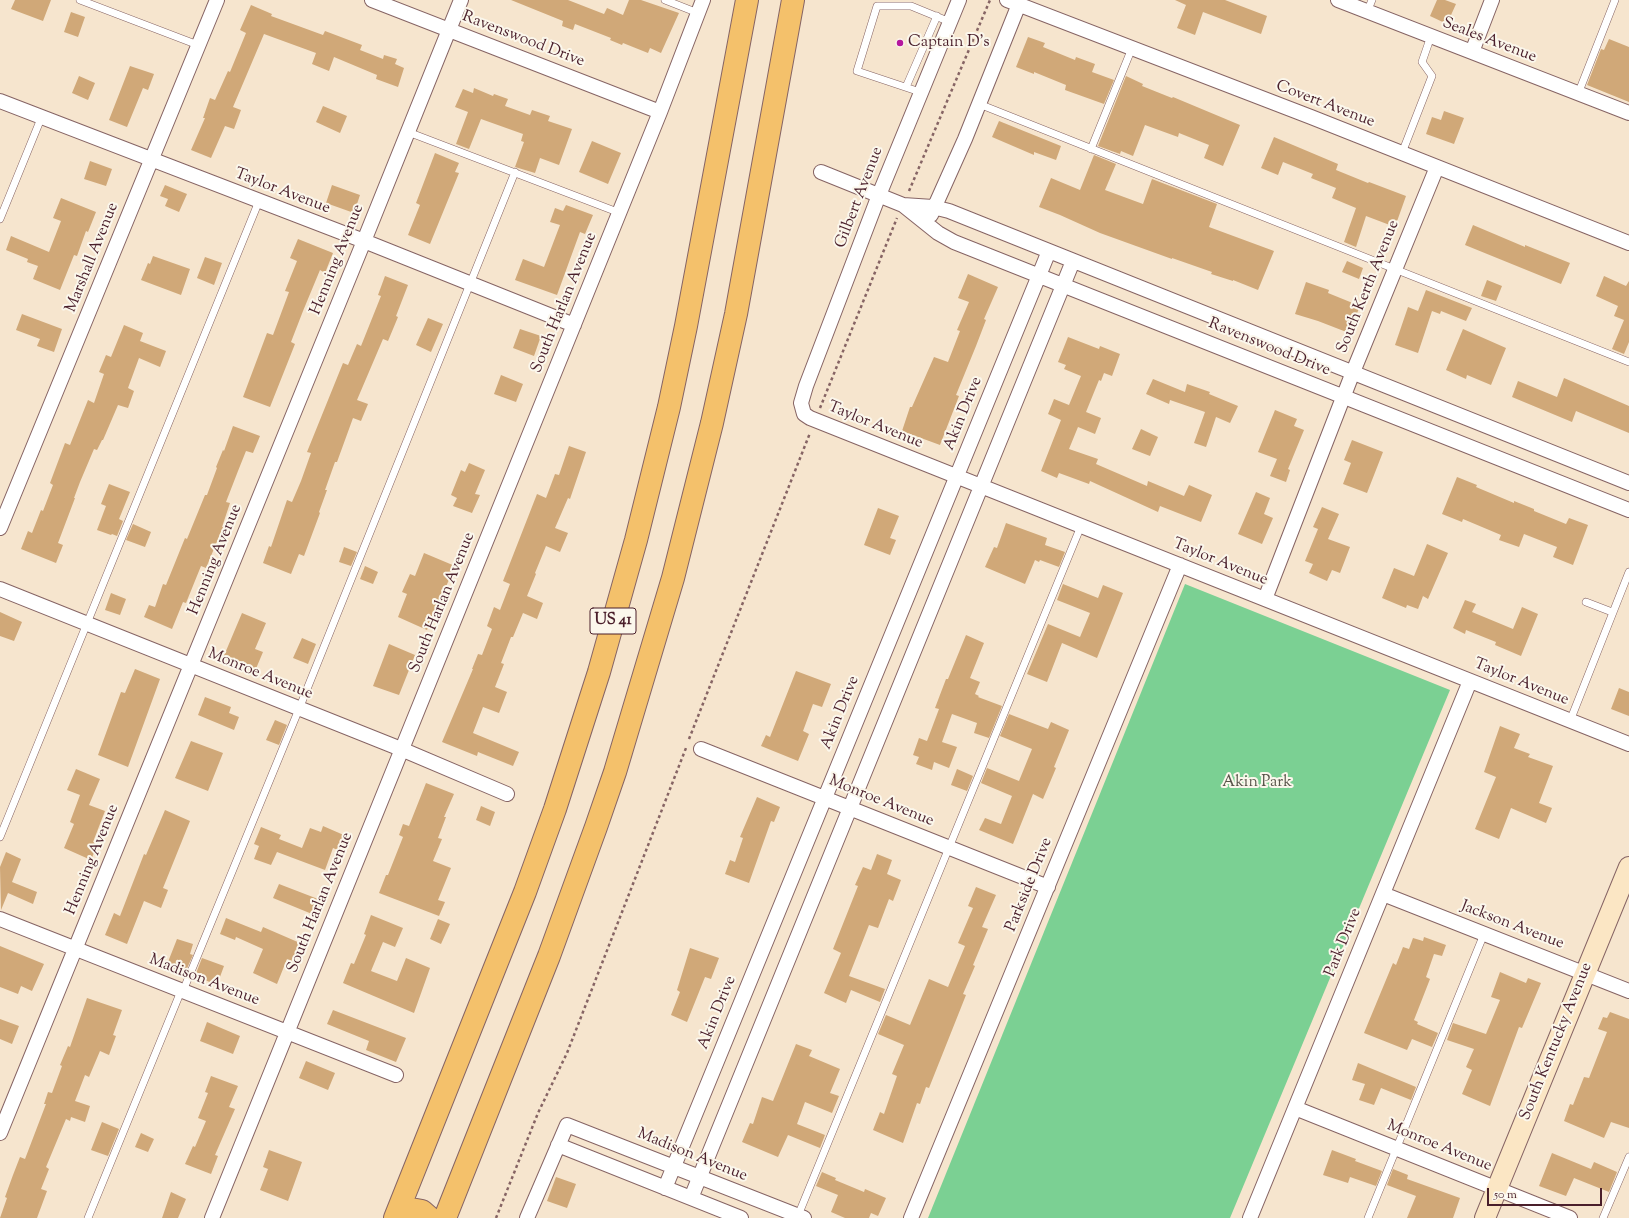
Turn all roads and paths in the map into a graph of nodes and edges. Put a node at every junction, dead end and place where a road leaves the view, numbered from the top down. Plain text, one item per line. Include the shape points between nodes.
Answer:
1 (80, 0) edge
2 (216, 0) edge
3 (372, 0) edge
4 (461, 0) edge
5 (665, 0) edge
6 (747, 0) edge
7 (793, 0) edge
8 (959, 0) edge
9 (990, 0) edge
10 (1338, 0) edge
11 (1492, 0) edge
12 (1615, 0) edge
13 (1019, 2) edge
14 (912, 3) edge
15 (701, 6) edge
16 (1369, 6) edge
17 (943, 19) junction
18 (449, 30) junction
19 (1431, 36) junction
20 (198, 45) junction
21 (1132, 48) junction
22 (1472, 52) junction
23 (906, 87) junction
24 (920, 92) junction
25 (1578, 94) junction
26 (0, 101) edge
27 (979, 104) junction
28 (660, 112) junction
29 (1629, 113) edge
30 (42, 116) junction
31 (408, 132) junction
32 (1091, 149) junction
33 (1402, 153) junction
34 (152, 159) junction
35 (1436, 167) junction
36 (514, 172) junction
37 (821, 172) dead end
38 (879, 195) junction
39 (259, 201) junction
40 (903, 205) junction
41 (934, 207) junction
42 (620, 213) junction
43 (0, 219) edge
44 (927, 224) junction
45 (364, 241) junction
46 (1629, 243) edge
47 (1049, 251) junction
48 (1073, 261) junction
49 (1396, 270) junction
50 (1040, 275) junction
51 (470, 284) junction
52 (1063, 285) junction
53 (574, 325) junction
54 (1629, 362) edge
55 (1353, 372) junction
56 (1344, 396) junction
57 (820, 407) dead end
58 (802, 410) joint
59 (809, 435) dead end
60 (957, 476) junction
61 (1629, 483) edge
62 (981, 486) junction
63 (1629, 510) edge
64 (1081, 526) junction
65 (0, 528) edge
66 (1180, 566) junction
67 (1629, 572) edge
68 (0, 590) edge
69 (1264, 599) junction
70 (1586, 602) dead end
71 (1612, 612) junction
72 (88, 625) junction
73 (191, 666) junction
74 (1470, 681) junction
75 (299, 709) junction
76 (1570, 720) junction
77 (1629, 744) edge
78 (401, 749) junction
79 (701, 749) dead end
80 (507, 794) dead end
81 (825, 798) junction
82 (850, 808) junction
83 (0, 837) edge
84 (949, 848) junction
85 (1629, 866) edge
86 (1048, 887) junction
87 (1383, 894) junction
88 (0, 919) edge
89 (1484, 934) junction
90 (76, 949) junction
91 (1585, 973) junction
92 (182, 991) junction
93 (1629, 991) edge
94 (288, 1032) junction
95 (396, 1075) dead end
96 (1295, 1108) junction
97 (0, 1133) edge
98 (558, 1145) junction
99 (1397, 1148) junction
100 (1629, 1156) edge
101 (673, 1166) junction
102 (699, 1177) junction
103 (664, 1188) junction
104 (1497, 1188) junction
105 (691, 1198) junction
106 (800, 1217) edge
107 (88, 1218) edge
108 (212, 1218) edge
109 (395, 1218) edge
110 (398, 1218) edge
111 (430, 1218) edge
112 (445, 1218) edge
113 (496, 1218) edge
114 (527, 1218) edge
115 (741, 1218) edge
116 (911, 1218) edge
117 (1250, 1218) edge
118 (1368, 1218) edge
119 (1485, 1218) edge
120 (1570, 1218) edge
121 (1603, 1218) edge

1 - 20 lane
2 - 20 street, Marshall Avenue
3 - 18 street, Ravenswood Drive
4 - 18 street, Henning Avenue
5 - 15 lane
6 - 109 highway, US 41 via 670,400 636,540 599,672 525,892
7 - 112 highway, US 41 via 736,314 673,578 596,827 549,956
8 - 17 street, Gilbert Avenue
9 - 40 path
10 - 16 street, Seales Avenue
11 - 22 street
12 - 25 lane
13 - 21 street, Covert Avenue
13 - 27 street
14 - 17 lane
14 - 23 lane via 877,6 857,71
15 - 28 street, South Harlan Avenue
16 - 19 street, Seales Avenue
17 - 23 lane
17 - 24 street, Gilbert Avenue
18 - 28 street, Ravenswood Drive
18 - 31 street, Henning Avenue
19 - 22 street, Seales Avenue
19 - 33 lane via 1422,62 1432,76
20 - 34 street, Marshall Avenue
21 - 32 lane
21 - 33 street, Covert Avenue
22 - 25 street, Seales Avenue
23 - 24 lane
24 - 38 street, Gilbert Avenue
25 - 29 street, Seales Avenue
26 - 30 street, Taylor Avenue
27 - 32 lane
27 - 41 street
28 - 42 street, South Harlan Avenue
30 - 34 street, Taylor Avenue
30 - 43 lane
31 - 36 lane
31 - 45 street, Henning Avenue
32 - 49 lane
33 - 35 street, Covert Avenue
34 - 39 street, Taylor Avenue
34 - 65 street, Marshall Avenue
35 - 46 street, Covert Avenue
35 - 49 street, South Kerth Avenue
36 - 42 lane
36 - 51 lane
37 - 38 street, Ravenswood Drive
38 - 40 street, Ravenswood Drive
38 - 58 street, Gilbert Avenue via 806,386
39 - 45 street, Taylor Avenue
39 - 72 lane
40 - 41 street, Ravenswood Drive
40 - 44 street, Ravenswood Drive
40 - 57 path
41 - 44 street
41 - 47 street, Ravenswood Drive
42 - 53 street, South Harlan Avenue
44 - 50 street, Ravenswood Drive via 948,239
45 - 51 street, Taylor Avenue
45 - 73 street, Henning Avenue
47 - 48 street, Ravenswood Drive
47 - 50 street, Akin Drive
48 - 52 street
48 - 55 street, Ravenswood Drive
49 - 54 lane
49 - 55 street, South Kerth Avenue
50 - 52 street, Ravenswood Drive
50 - 60 street, Akin Drive
51 - 53 street, Taylor Avenue
51 - 75 lane
52 - 56 street, Ravenswood Drive
52 - 62 street
53 - 78 street, South Harlan Avenue
55 - 56 street, South Kerth Avenue
55 - 61 street, Ravenswood Drive
56 - 63 street, Ravenswood Drive
56 - 69 street, South Kerth Avenue
58 - 60 street, Taylor Avenue via 810,418
59 - 113 path via 567,1053 538,1113
60 - 62 street, Taylor Avenue
60 - 81 street, Akin Drive
62 - 64 street, Taylor Avenue
62 - 82 street
64 - 66 street, Taylor Avenue
64 - 84 lane
66 - 69 street, Taylor Avenue
66 - 86 street, Parkside Drive
67 - 71 lane
68 - 72 street, Monroe Avenue
69 - 74 street, Taylor Avenue
70 - 71 lane
71 - 76 lane
72 - 73 street, Monroe Avenue
72 - 83 lane
73 - 75 street, Monroe Avenue
73 - 90 street, Henning Avenue
74 - 76 street, Taylor Avenue
74 - 87 street, Park Drive
75 - 78 street, Monroe Avenue
75 - 92 lane
76 - 77 street, Taylor Avenue
78 - 80 street, Monroe Avenue
78 - 94 street, South Harlan Avenue
79 - 81 street, Monroe Avenue
81 - 82 street, Monroe Avenue
81 - 101 street, Akin Drive
82 - 84 street, Monroe Avenue
82 - 102 street
84 - 86 street, Monroe Avenue
84 - 106 lane
85 - 91 street, South Kentucky Avenue
86 - 116 street, Parkside Drive
87 - 89 street, Jackson Avenue
87 - 96 street, Park Drive
88 - 90 street, Madison Avenue
89 - 91 street, Jackson Avenue
89 - 99 lane
90 - 92 street, Madison Avenue
90 - 97 street, Henning Avenue
91 - 93 street, Jackson Avenue
91 - 104 street, South Kentucky Avenue
92 - 94 street, Madison Avenue
92 - 107 lane
94 - 95 street, Madison Avenue
94 - 108 street, South Harlan Avenue
96 - 99 street, Monroe Avenue
96 - 117 street, Park Drive
98 - 101 street, Madison Avenue via 567,1125
98 - 103 street
98 - 114 street
99 - 104 street, Monroe Avenue
99 - 118 lane
100 - 121 lane
101 - 102 street, Madison Avenue
101 - 103 street, Akin Drive
102 - 105 street
102 - 106 street, Madison Avenue
103 - 105 street
104 - 119 street, South Kentucky Avenue
104 - 120 street, Monroe Avenue
105 - 115 street
110 - 111 highway via 411,1208 422,1211

